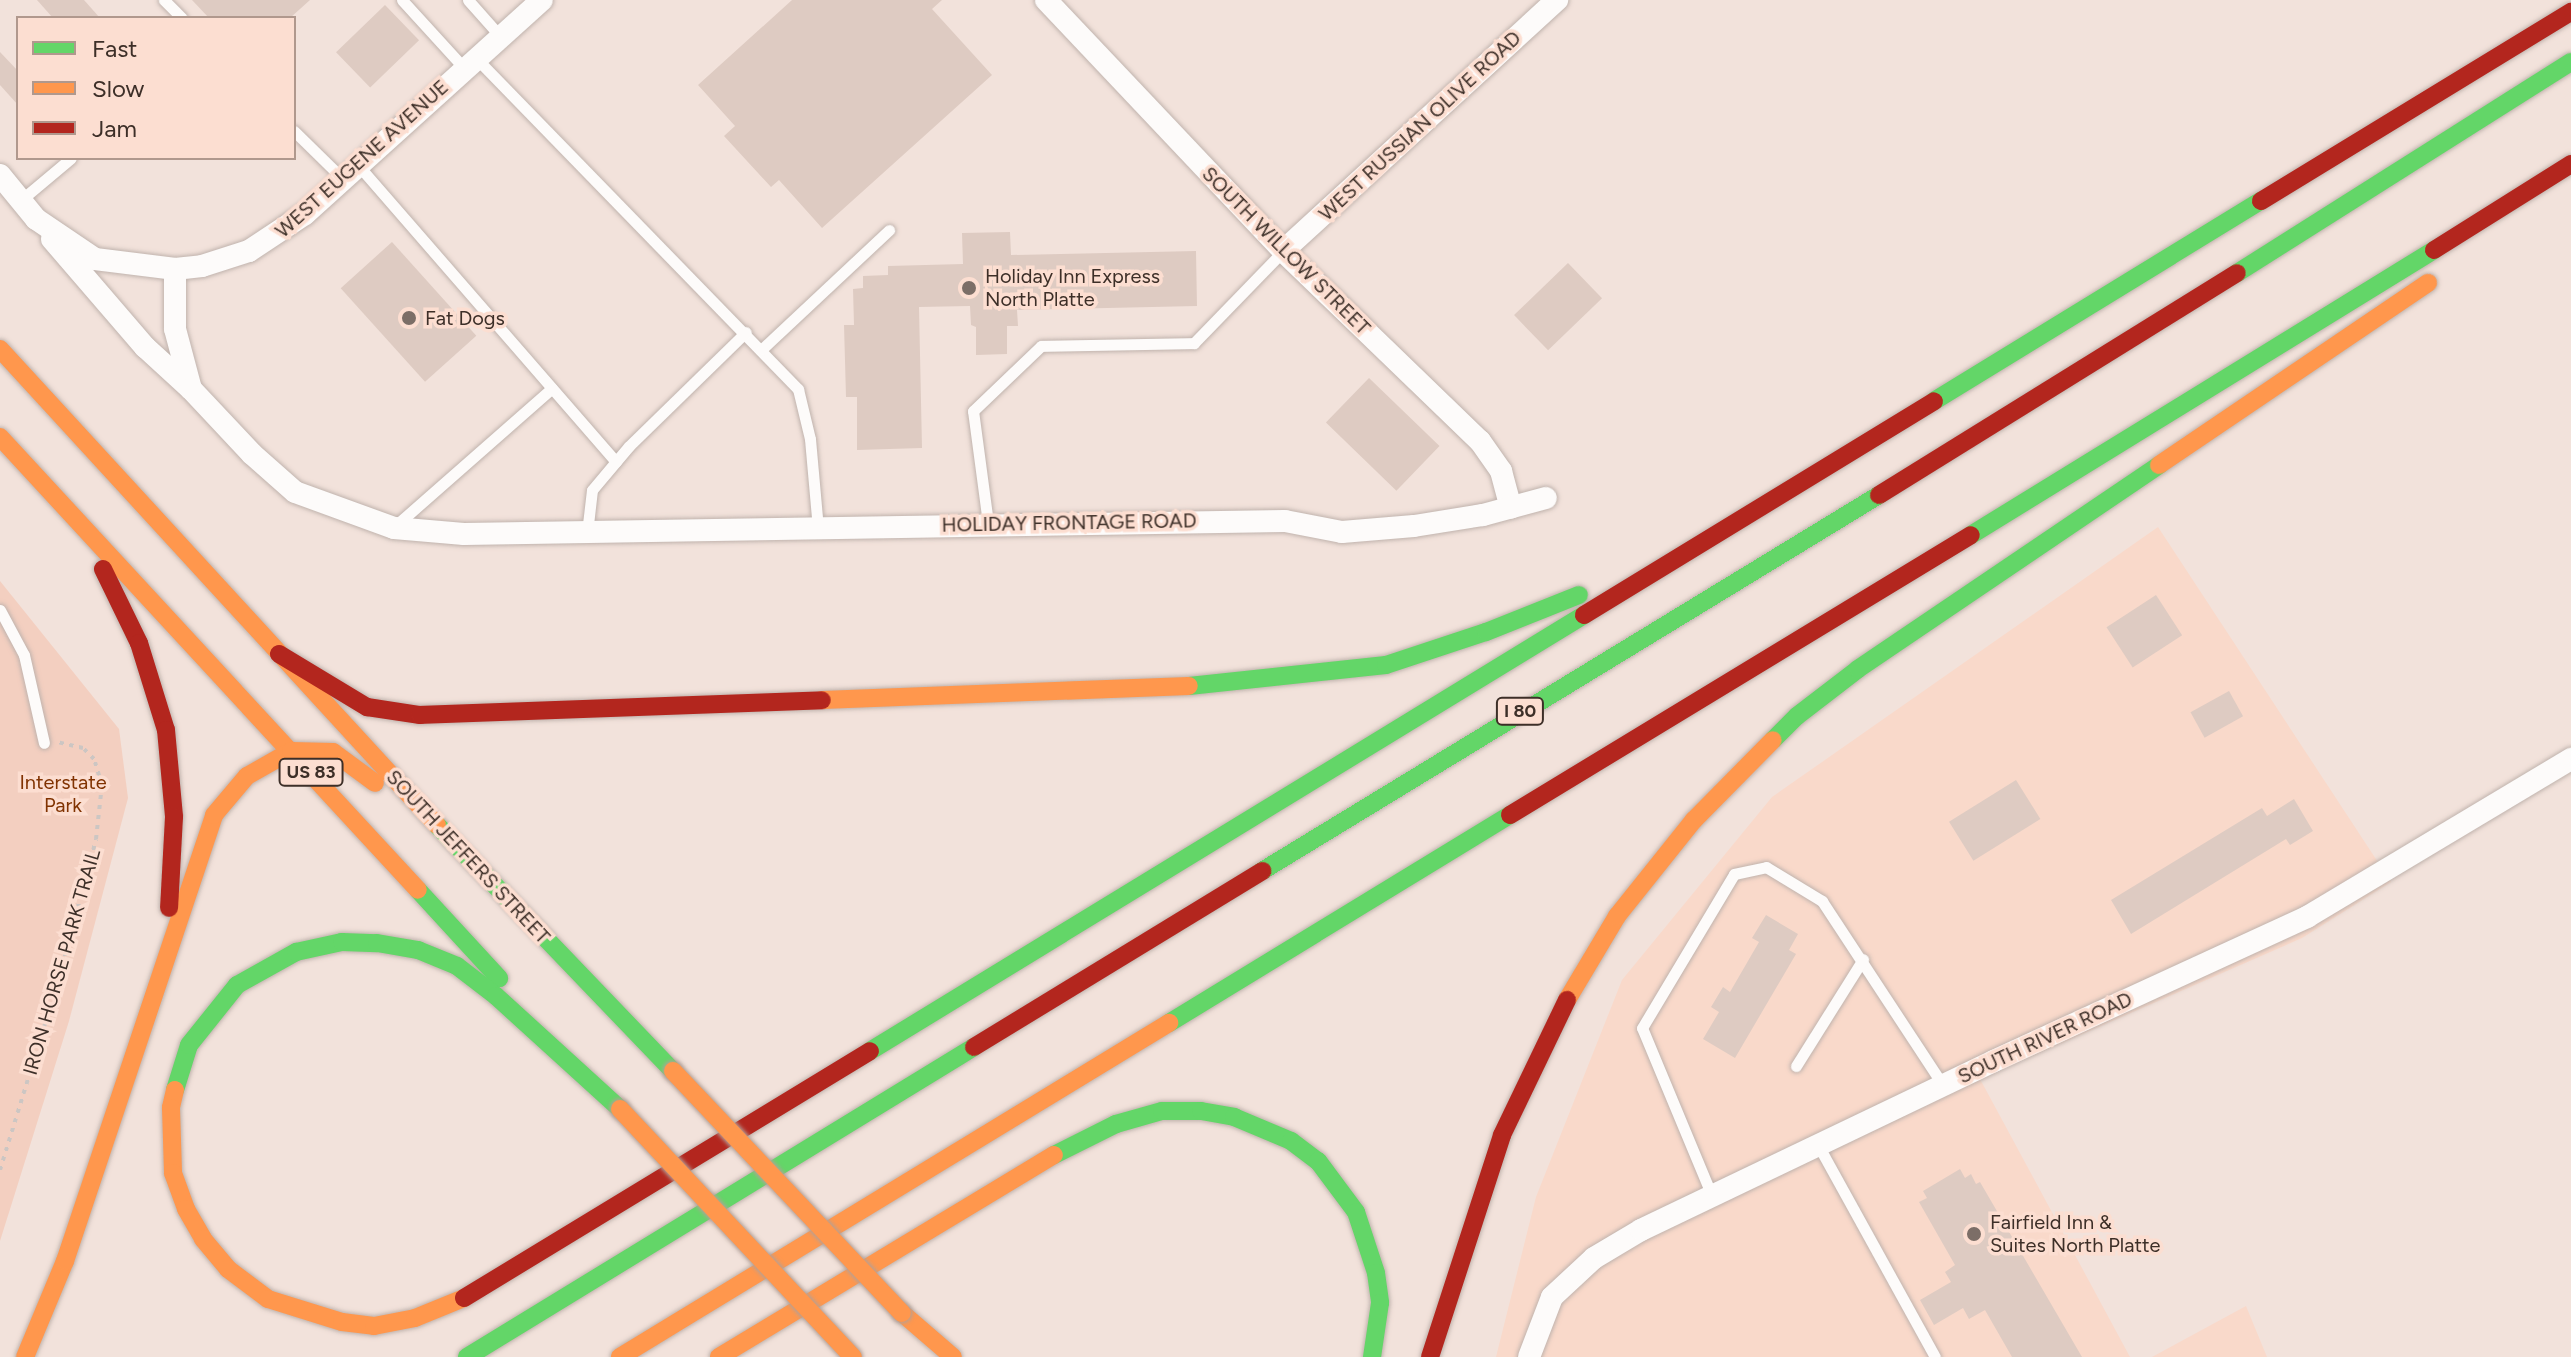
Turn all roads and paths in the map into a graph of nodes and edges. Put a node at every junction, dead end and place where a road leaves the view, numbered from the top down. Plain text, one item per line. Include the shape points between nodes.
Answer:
1 (164, 0) edge
2 (402, 0) edge
3 (468, 0) edge
4 (542, 0) edge
5 (1046, 0) edge
6 (1557, 0) edge
7 (2571, 12) edge
8 (180, 16) edge
9 (500, 36) junction
10 (2571, 62) edge
11 (470, 63) junction
12 (296, 132) edge
13 (69, 160) edge
14 (2571, 164) edge
15 (350, 172) junction
16 (0, 175) edge
17 (21, 200) junction
18 (36, 219) junction
19 (889, 230) dead end
20 (1283, 251) junction
21 (175, 269) junction
22 (2441, 273) dead end
23 (746, 332) junction
24 (0, 349) edge
25 (762, 349) junction
26 (552, 388) junction
27 (191, 389) junction
28 (0, 437) edge
29 (616, 462) junction
30 (1546, 498) dead end
31 (1769, 501) junction
32 (59, 502) junction
33 (1511, 508) junction
34 (988, 523) junction
35 (394, 528) junction
36 (818, 528) junction
37 (587, 533) junction
38 (0, 610) edge
39 (279, 654) junction
40 (44, 743) joint
41 (291, 751) junction
42 (2571, 759) edge
43 (517, 911) junction
44 (1863, 959) junction
45 (163, 964) junction
46 (1796, 1066) dead end
47 (1943, 1085) junction
48 (620, 1109) junction
49 (1818, 1145) junction
50 (0, 1170) edge
51 (1712, 1196) junction
52 (1459, 1260) junction
53 (902, 1313) junction
54 (25, 1357) edge
55 (467, 1357) edge
56 (620, 1357) edge
57 (719, 1357) edge
58 (853, 1357) edge
59 (943, 1357) edge
60 (953, 1357) edge
61 (1372, 1357) edge
62 (1420, 1357) edge
63 (1430, 1357) edge
64 (1529, 1357) edge
65 (1935, 1357) edge

1 - 8 lane
2 - 11 lane
3 - 9 lane
4 - 9 street, WEST EUGENE AVENUE
5 - 20 street, SOUTH WILLOW STREET
6 - 20 street, WEST RUSSIAN OLIVE ROAD
7 - 31 highway
9 - 11 street, WEST EUGENE AVENUE
10 - 55 highway, I 80 via 2119,348
11 - 15 street, WEST EUGENE AVENUE
11 - 23 lane
12 - 15 lane
13 - 17 lane
14 - 56 highway
15 - 21 street, WEST EUGENE AVENUE via 283,230 249,251
15 - 26 lane
16 - 17 street, WEST EUGENE AVENUE
17 - 18 street, WEST EUGENE AVENUE
18 - 21 street, WEST EUGENE AVENUE via 95,259
18 - 27 street, HOLIDAY FRONTAGE ROAD via 145,347
19 - 25 lane
20 - 33 street, SOUTH WILLOW STREET via 1480,441 1501,471
20 - 34 lane via 1194,343 1041,346 973,411
21 - 27 street, HOLIDAY FRONTAGE ROAD via 175,329
22 - 52 highway via 1858,669 1797,716 1746,765 1660,861 1583,970 1502,1135
23 - 25 lane
23 - 29 lane
24 - 39 highway, SOUTH JEFFERS STREET / US 83
25 - 36 lane via 798,389 810,439
26 - 29 lane
26 - 35 lane
27 - 35 street, HOLIDAY FRONTAGE ROAD via 295,492
28 - 32 highway, US 83
29 - 37 lane via 592,490
30 - 33 street, HOLIDAY FRONTAGE ROAD
31 - 39 highway via 1629,573 1486,632 1386,665 1231,684 420,715 367,707
31 - 48 highway via 471,1295 415,1318 374,1326 342,1322 268,1299 228,1269 203,1239 173,1173 171,1108 179,1072 189,1045 212,1012 237,985 264,968 296,952 342,942 418,950 457,966
32 - 41 highway, US 83
32 - 45 highway via 121,602 151,675 166,730 174,817
33 - 34 street, HOLIDAY FRONTAGE ROAD via 1414,526 1342,532 1285,521
34 - 36 street, HOLIDAY FRONTAGE ROAD
35 - 37 street, HOLIDAY FRONTAGE ROAD via 464,534
36 - 37 street, HOLIDAY FRONTAGE ROAD
38 - 40 lane via 24,655
39 - 43 highway, SOUTH JEFFERS STREET / US 83
40 - 50 path, IRON HORSE PARK TRAIL via 83,748 94,759 102,785 96,839
41 - 43 highway via 324,749 349,762
41 - 45 highway via 247,776 214,815 178,933
41 - 48 highway, US 83
42 - 47 street, SOUTH RIVER ROAD via 2307,917
43 - 53 highway, SOUTH JEFFERS STREET / US 83, bridge
44 - 46 lane
44 - 47 lane
44 - 51 lane via 1822,901 1766,867 1734,874 1642,1028
45 - 54 highway via 65,1261
47 - 49 street, SOUTH RIVER ROAD
48 - 58 highway, US 83, bridge
49 - 51 street, SOUTH RIVER ROAD
49 - 65 lane
51 - 64 street, SOUTH RIVER ROAD via 1594,1258 1552,1297
52 - 62 highway
52 - 63 highway
53 - 59 highway, SOUTH JEFFERS STREET / US 83
53 - 60 highway
57 - 61 highway via 1069,1146 1116,1124 1162,1111 1201,1111 1266,1129 1318,1161 1338,1184 1356,1212 1376,1273 1380,1303

